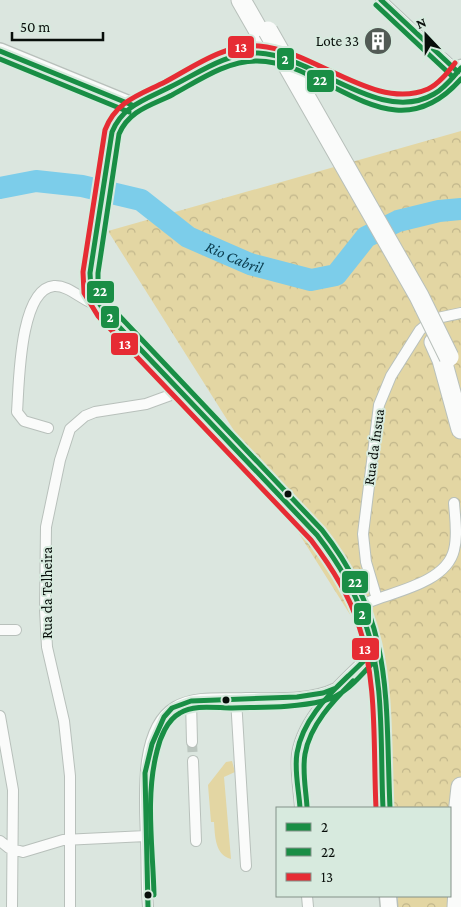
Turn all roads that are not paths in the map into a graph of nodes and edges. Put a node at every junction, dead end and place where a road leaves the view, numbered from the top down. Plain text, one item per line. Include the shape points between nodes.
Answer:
1 (241, 0) edge
2 (249, 0) edge
3 (381, 0) edge
4 (264, 33) junction
5 (0, 51) edge
6 (459, 70) edge
7 (132, 105) junction
8 (100, 306) junction
9 (461, 313) edge
10 (445, 358) junction
11 (179, 392) junction
12 (461, 396) edge
13 (48, 428) dead end
14 (461, 429) edge
15 (454, 503) dead end
16 (377, 599) junction
17 (358, 606) junction
18 (0, 630) edge
19 (16, 630) dead end
20 (373, 652) junction
21 (336, 688) junction
22 (236, 699) junction
23 (191, 700) junction
24 (0, 716) edge
25 (192, 742) tunnel mouth
26 (192, 761) tunnel mouth
27 (461, 787) edge
28 (300, 807) edge
29 (383, 807) edge
30 (461, 825) edge
31 (146, 836) junction
32 (71, 839) junction
33 (0, 841) edge
34 (196, 841) dead end
35 (14, 851) junction
36 (246, 866) dead end
37 (451, 877) edge
38 (12, 907) edge
39 (70, 907) edge
40 (148, 907) edge
41 (457, 907) edge

1 - 4 highway
2 - 4 highway
3 - 6 street
4 - 10 highway
4 - 10 highway, bridge via 419,296
5 - 7 main road
6 - 7 main road via 432,96 415,102 396,102 368,94 286,58 252,53 225,60
7 - 8 main road via 118,119 111,138 91,267 90,285
8 - 11 main road
8 - 13 street via 57,286 43,291 32,308 22,351 17,412 24,421
9 - 16 street, Rua da Ínsua via 433,319 420,330 391,376 379,405 363,534 366,562
10 - 12 highway
10 - 14 highway
11 - 17 main road via 316,535 337,564
11 - 32 street, Rua da Telheira via 146,404 85,416 70,429 63,449 46,527 45,610 47,647 64,721 70,776
15 - 16 street via 456,542 449,561 426,580
16 - 17 street
17 - 20 main road
18 - 19 street
20 - 21 street
20 - 29 main road
21 - 22 street via 308,696
21 - 28 street via 314,715 298,750
22 - 23 street
22 - 36 street
23 - 25 street
23 - 31 street via 177,706 160,722 152,744 145,773
24 - 35 street via 13,784
26 - 34 street
27 - 37 highway
30 - 41 highway
31 - 32 street
31 - 40 street
32 - 35 street via 29,851
32 - 39 street, Rua da Telheira
33 - 35 street
35 - 38 street

